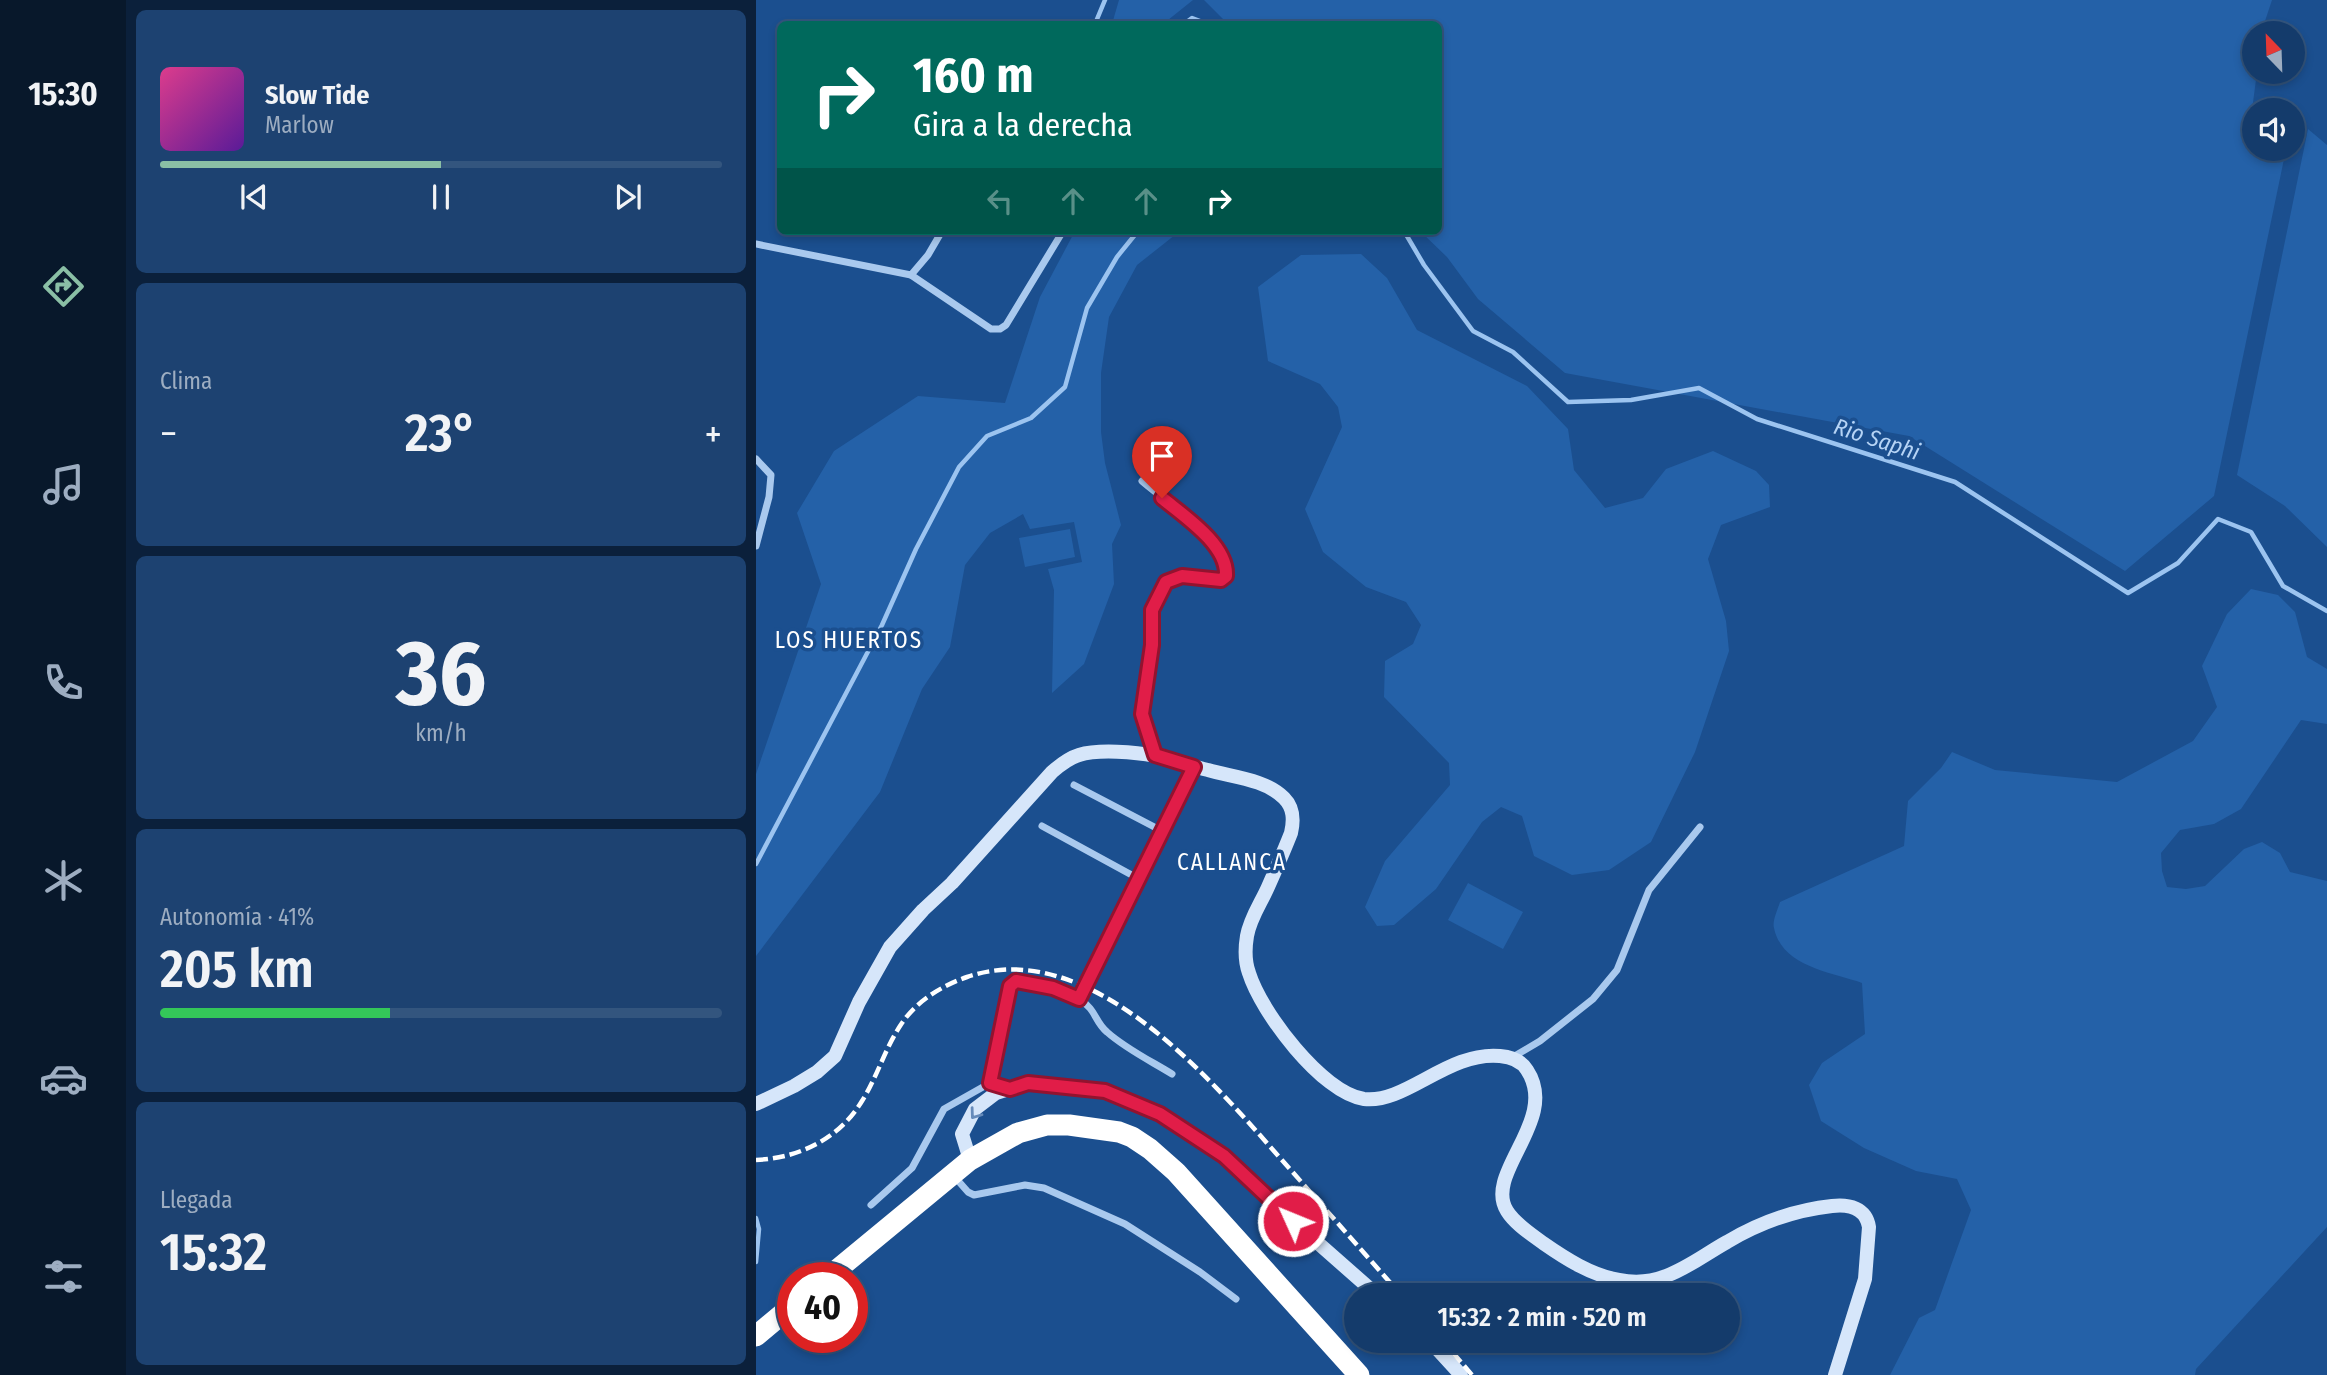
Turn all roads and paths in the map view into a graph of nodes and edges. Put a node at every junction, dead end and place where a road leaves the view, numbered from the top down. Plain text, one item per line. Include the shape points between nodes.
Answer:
1 (940, 235) edge
2 (1061, 235) edge
3 (756, 244) edge
4 (911, 275) junction
5 (756, 459) edge
6 (1142, 481) dead end
7 (756, 546) edge
8 (1155, 755) junction
9 (1194, 767) junction
10 (1073, 785) dead end
11 (1042, 826) dead end
12 (1700, 827) dead end
13 (1162, 831) junction
14 (1139, 879) junction
15 (1079, 999) junction
16 (1512, 1057) junction
17 (1172, 1074) dead end
18 (990, 1083) junction
19 (1010, 1089) junction
20 (756, 1104) edge
21 (970, 1160) junction
22 (953, 1175) junction
23 (871, 1205) dead end
24 (847, 1262) edge
25 (1363, 1283) edge
26 (1236, 1299) dead end
27 (777, 1319) edge
28 (756, 1336) edge
29 (1442, 1353) edge
30 (1359, 1375) edge
31 (1461, 1375) edge
32 (1835, 1375) edge

1 - 4 street
2 - 4 street via 1000,329 991,330
3 - 4 street
5 - 7 street via 771,475
6 - 8 street via 1204,533 1226,568 1221,580 1182,576 1166,582 1152,610 1142,714
8 - 9 main road
8 - 20 main road via 1081,754 1052,772 890,947 863,992 835,1056 794,1086
9 - 13 street
9 - 16 main road via 1276,791 1290,807 1294,818 1291,833 1254,913 1245,958 1274,1022 1333,1086 1349,1095 1382,1098 1453,1064 1491,1055
10 - 13 street
11 - 14 street
12 - 16 street via 1649,890 1617,970 1593,999
13 - 14 street
14 - 15 street
15 - 17 street via 1094,1011 1110,1035
15 - 18 street via 1045,986 1012,983
16 - 32 main road via 1529,1073 1535,1098 1526,1137 1503,1181 1504,1204 1526,1231 1592,1272 1647,1282 1668,1276 1728,1241 1786,1215 1812,1208 1857,1208 1869,1227 1865,1279
18 - 19 street
18 - 23 street via 944,1109 912,1168
19 -> 21 main road via 975,1109 962,1134
19 - 25 main road via 1028,1083 1105,1091 1160,1114 1224,1156
21 - 22 highway
21 - 30 highway via 1018,1133 1047,1125 1101,1128 1132,1137 1176,1172
22 - 24 highway
22 - 26 street via 974,1195 1025,1185 1044,1188 1125,1224
27 - 28 highway
29 - 31 main road

